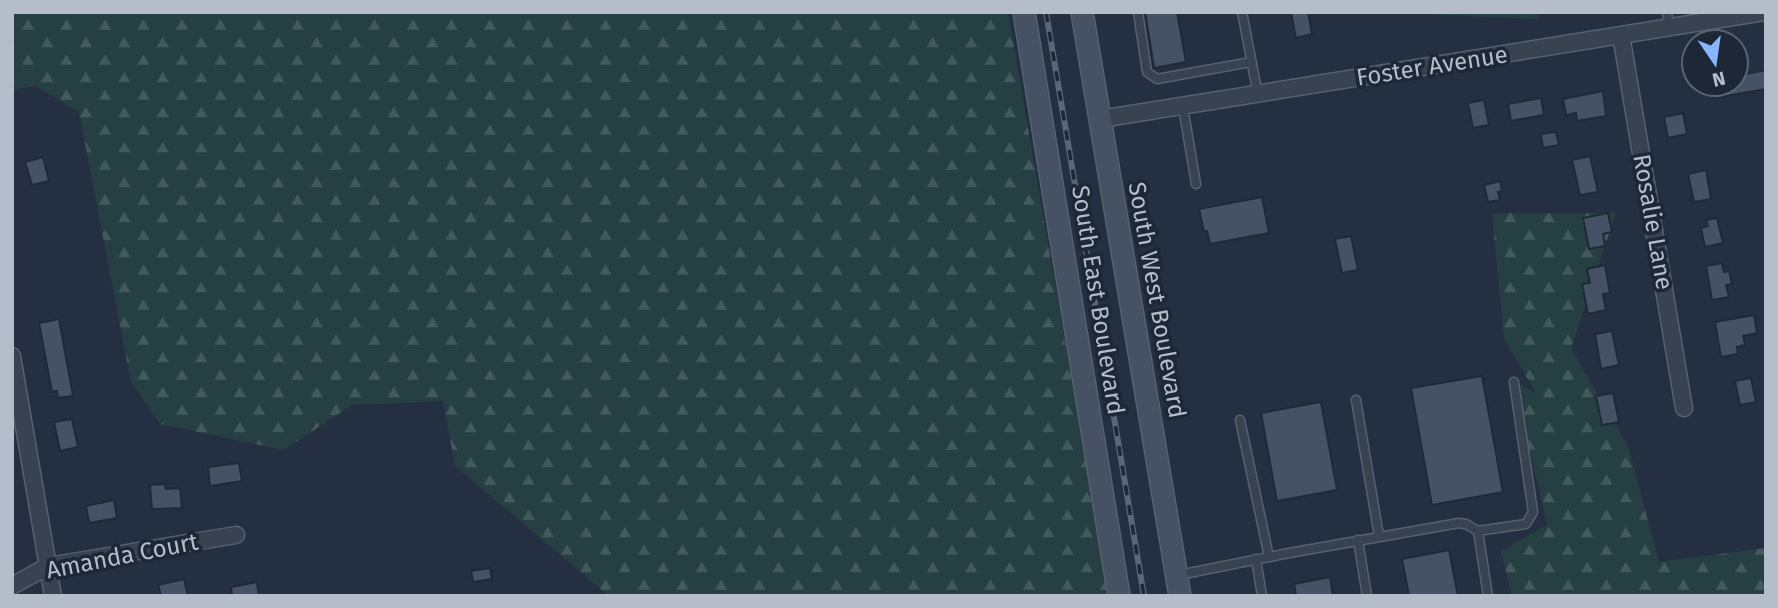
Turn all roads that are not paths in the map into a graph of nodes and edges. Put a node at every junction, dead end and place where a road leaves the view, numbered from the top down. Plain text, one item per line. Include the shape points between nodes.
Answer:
1 (1024, 12) edge
2 (1082, 12) edge
3 (1138, 12) edge
4 (1242, 12) edge
5 (1764, 12) edge
6 (1716, 16) edge
7 (1668, 20) edge
8 (1621, 35) junction
9 (1251, 62) junction
10 (1258, 95) junction
11 (1183, 107) junction
12 (1100, 119) junction
13 (1196, 184) dead end
14 (12, 356) edge
15 (1514, 382) dead end
16 (1356, 400) dead end
17 (1684, 408) dead end
18 (1240, 420) dead end
19 (1478, 531) junction
20 (236, 535) dead end
21 (1379, 536) junction
22 (1358, 540) junction
23 (1269, 556) junction
24 (1256, 559) junction
25 (48, 566) junction
26 (12, 586) edge
27 (1178, 586) edge
28 (53, 596) edge
29 (1119, 596) edge
30 (1262, 596) edge
31 (1367, 596) edge
32 (1488, 596) edge

1 - 29 main road, South East Boulevard
2 - 12 main road, South West Boulevard
3 - 9 lane via 1147,72 1157,79
4 - 9 lane
5 - 6 street, Foster Avenue
6 - 7 street, Foster Avenue
7 - 8 street, Foster Avenue
8 - 10 street, Foster Avenue
8 - 17 street, Rosalie Lane
9 - 10 lane
10 - 11 street, Foster Avenue
11 - 12 street, Foster Avenue
11 - 13 lane
12 - 27 main road, South West Boulevard
14 - 25 street
15 - 19 lane via 1533,512 1526,524
16 - 21 lane
18 - 23 lane
19 - 21 lane via 1459,523
19 - 32 lane
20 - 25 street, Amanda Court
21 - 22 lane
22 - 23 lane
22 - 31 lane
23 - 24 lane
24 - 27 lane
24 - 30 lane
25 - 26 street, Amanda Court
25 - 28 street

